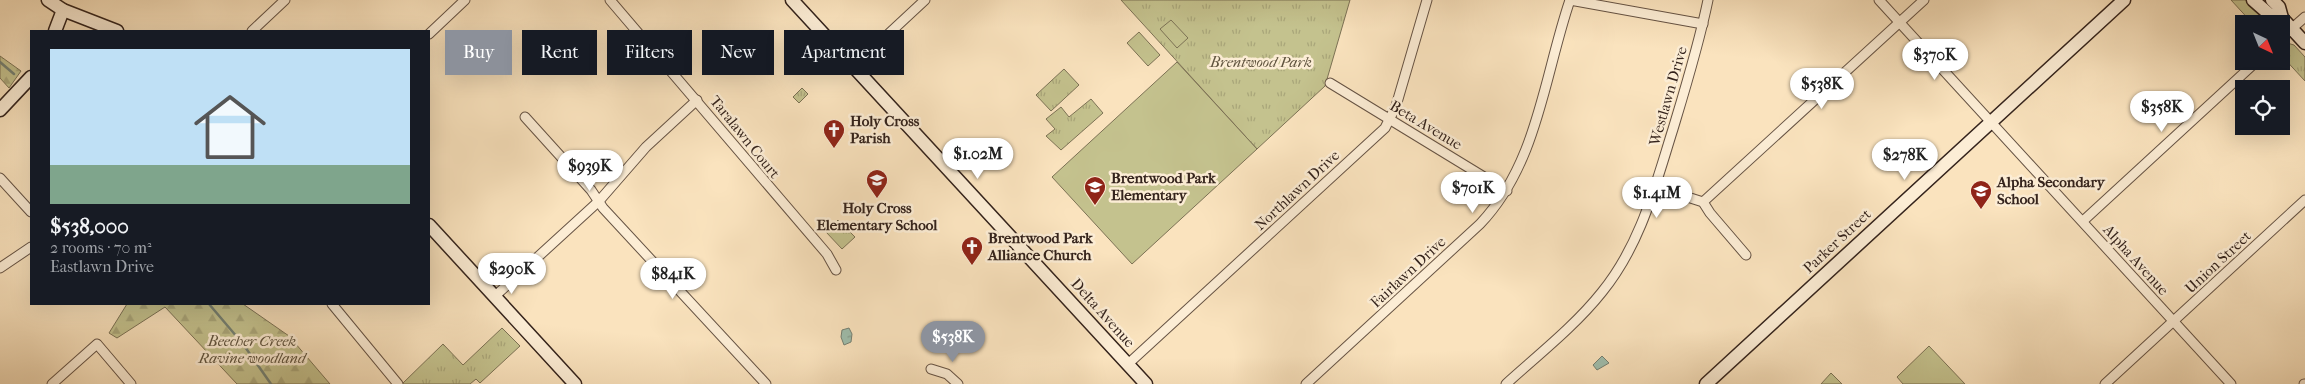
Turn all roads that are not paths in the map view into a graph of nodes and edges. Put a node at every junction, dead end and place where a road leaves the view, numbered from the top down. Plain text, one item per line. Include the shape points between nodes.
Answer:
1 (48, 0) edge
2 (285, 0) edge
3 (465, 0) edge
4 (610, 0) edge
5 (792, 0) edge
6 (925, 0) edge
7 (1427, 0) edge
8 (1570, 0) edge
9 (1708, 0) edge
10 (1879, 0) edge
11 (1924, 0) edge
12 (2124, 0) edge
13 (2253, 0) edge
14 (2272, 0) edge
15 (63, 10) junction
16 (2272, 15) edge
17 (2281, 15) edge
18 (2305, 17) edge
19 (1899, 23) junction
20 (1703, 24) junction
21 (2292, 29) joint
22 (55, 30) edge
23 (115, 30) edge
24 (253, 30) edge
25 (820, 30) edge
26 (893, 30) edge
27 (430, 33) edge
28 (2305, 43) edge
29 (2247, 70) edge
30 (862, 75) edge
31 (30, 78) edge
32 (1330, 83) dead end
33 (697, 100) junction
34 (0, 110) edge
35 (526, 117) dead end
36 (1390, 120) junction
37 (1991, 121) junction
38 (0, 178) edge
39 (1656, 187) junction
40 (1507, 191) junction
41 (2305, 200) edge
42 (599, 201) junction
43 (1704, 202) junction
44 (30, 211) edge
45 (2082, 221) junction
46 (430, 226) edge
47 (30, 248) edge
48 (1746, 254) dead end
49 (0, 268) edge
50 (836, 270) dead end
51 (494, 296) junction
52 (333, 305) edge
53 (2173, 322) junction
54 (1128, 364) junction
55 (931, 368) dead end
56 (52, 384) edge
57 (131, 384) edge
58 (398, 384) edge
59 (575, 384) edge
60 (766, 384) edge
61 (958, 384) edge
62 (1146, 384) edge
63 (1306, 384) edge
64 (1506, 384) edge
65 (1706, 384) edge
66 (2105, 384) edge
67 (2230, 384) edge

1 - 15 street
2 - 24 street
3 - 27 street
4 - 33 street, Taralawn Court
5 - 25 street, Delta Avenue
6 - 26 street
7 - 36 street, Northlawn Drive
8 - 20 street
8 - 40 street, Fairlawn Drive via 1526,152
9 - 20 street, Westlawn Drive
10 - 19 street, Alpha Avenue
11 - 19 street
12 - 37 street, Parker Street
13 - 16 street
14 - 17 street
15 - 22 street
15 - 23 street
18 - 21 street
19 - 37 street, Alpha Avenue
19 - 43 street
20 - 39 street, Westlawn Drive
21 - 28 street
29 - 45 street
30 - 54 street, Delta Avenue
31 - 34 street
32 - 36 street, Beta Avenue
33 - 42 street via 646,147
33 - 50 street, Taralawn Court
35 - 42 street
36 - 40 street, Beta Avenue
36 - 54 street, Northlawn Drive
37 - 45 street, Alpha Avenue
37 - 65 street, Parker Street
38 - 44 street
39 - 43 street
39 - 64 street, Westlawn Drive via 1636,238 1602,292
40 - 63 street, Fairlawn Drive via 1480,224
41 - 53 street, Union Street
42 - 51 street
42 - 60 street
43 - 48 street
45 - 53 street, Alpha Avenue
46 - 51 street
47 - 49 street
51 - 59 street
52 - 58 street
53 - 66 street, Union Street
53 - 67 street, Alpha Avenue
54 - 62 street, Delta Avenue
55 - 61 street via 947,374
56 - 57 street via 97,344

